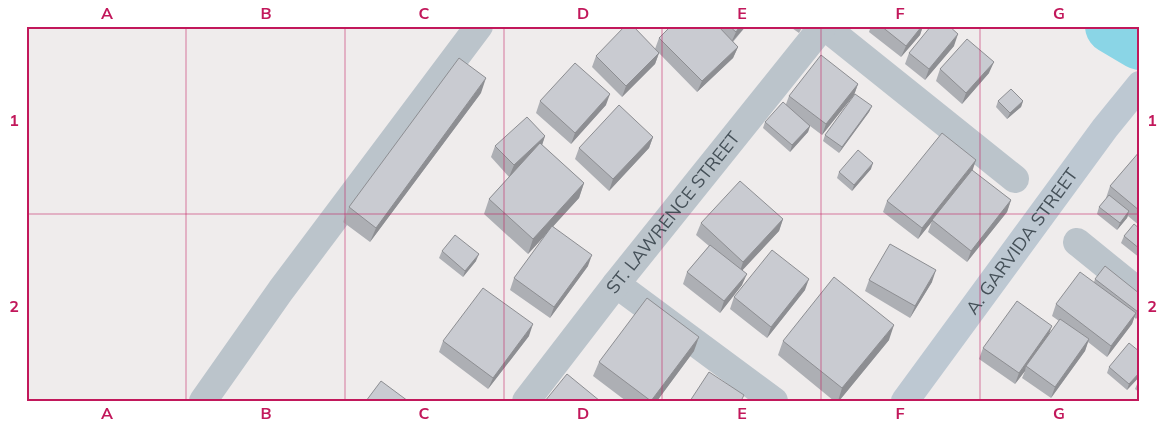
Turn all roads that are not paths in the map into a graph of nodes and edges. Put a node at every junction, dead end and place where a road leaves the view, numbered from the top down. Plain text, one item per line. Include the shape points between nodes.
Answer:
1 (479, 26) edge
2 (824, 26) edge
3 (1140, 85) edge
4 (1014, 179) dead end
5 (1078, 242) dead end
6 (616, 284) junction
7 (1140, 293) edge
8 (203, 401) edge
9 (526, 401) edge
10 (774, 401) edge
11 (905, 401) edge

1 - 8 street via 281,290
2 - 4 street
2 - 6 street, ST. LAWRENCE STREET
3 - 11 main road, A. GARVIDA STREET via 1104,128
5 - 7 street
6 - 9 street, ST. LAWRENCE STREET
6 - 10 street

